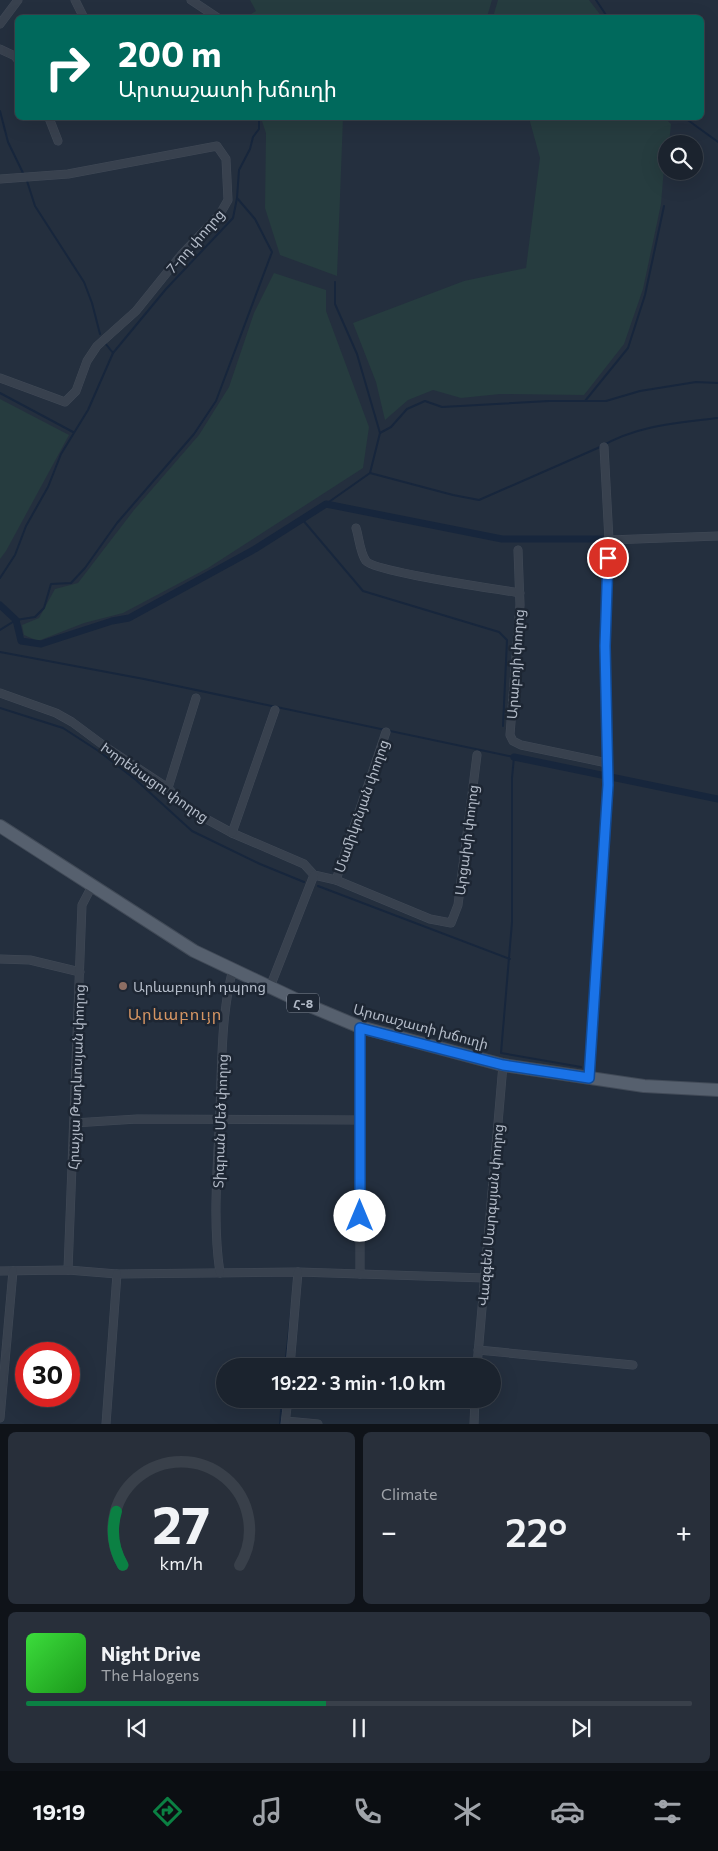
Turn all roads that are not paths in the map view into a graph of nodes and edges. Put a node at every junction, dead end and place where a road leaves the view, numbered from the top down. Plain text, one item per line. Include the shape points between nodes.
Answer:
1 (18, 0) edge
2 (76, 0) edge
3 (191, 0) edge
4 (83, 15) edge
5 (214, 15) edge
6 (0, 24) edge
7 (0, 49) edge
8 (15, 56) edge
9 (50, 120) edge
10 (58, 141) dead end
11 (0, 179) edge
12 (0, 378) edge
13 (604, 447) dead end
14 (356, 528) dead end
15 (718, 536) edge
16 (609, 540) junction
17 (518, 550) dead end
18 (520, 592) junction
19 (0, 692) edge
20 (196, 698) dead end
21 (275, 710) dead end
22 (386, 732) dead end
23 (477, 755) dead end
24 (607, 767) junction
25 (168, 788) junction
26 (0, 826) edge
27 (232, 833) junction
28 (314, 875) junction
29 (336, 880) junction
30 (92, 886) junction
31 (451, 924) joint
32 (0, 959) edge
33 (233, 969) junction
34 (80, 972) junction
35 (270, 987) junction
36 (360, 1028) junction
37 (503, 1065) junction
38 (589, 1078) junction
39 (718, 1090) edge
40 (220, 1120) junction
41 (360, 1120) junction
42 (74, 1123) junction
43 (68, 1270) junction
44 (0, 1271) edge
45 (13, 1271) junction
46 (298, 1272) junction
47 (220, 1273) junction
48 (117, 1274) junction
49 (360, 1274) junction
50 (485, 1278) junction
51 (478, 1350) junction
52 (291, 1358) edge
53 (478, 1358) edge
54 (633, 1365) dead end
55 (287, 1408) edge
56 (475, 1408) edge
57 (0, 1418) edge
58 (286, 1422) edge
59 (106, 1424) edge
60 (318, 1424) edge
61 (474, 1424) edge

1 - 6 street
2 - 4 street
3 - 5 street
7 - 8 street
9 - 10 street
11 - 12 street, 7-րդ փողոց via 68,174 217,146 226,159 228,200 220,214 182,254 136,312 97,346 76,391 65,402
13 - 16 street
14 - 18 street via 366,560 371,564
15 - 16 street
16 - 24 street via 605,646
17 - 18 street, Արաբոյի փողոց
18 - 24 street, Արաբոյի փողոց via 510,735 521,745
19 - 25 street, Խորենացու փողոց via 72,722
20 - 25 street
21 - 27 street
22 - 29 street, Մամիկոնյան փողոց
23 - 31 street, Արցախի փողոց via 458,905
24 - 38 street
25 - 27 street, Խորենացու փողոց via 183,805
26 - 30 main road, Արտաշատի խճուղի / Հ-8
27 - 28 street, Խորենացու փողոց via 304,864
28 - 29 street, Խորենացու փողոց
28 - 35 street
29 - 31 street, Խորենացու փողոց via 404,910
30 - 33 main road, Արտաշատի խճուղի / Հ-8 via 180,943
30 - 34 street, Հրաչյա Թադևոսյան փողոց via 82,905
32 - 34 street via 30,960
33 - 35 main road, Արտաշատի խճուղի / Հ-8
33 - 40 street, Տիգրան Մեծ փողոց via 227,992
34 - 42 street, Հրաչյա Թադևոսյան փողոց
35 - 36 main road, Արտաշատի խճուղի / Հ-8
36 - 37 main road, Արտաշատի խճուղի / Հ-8
36 - 41 street
37 - 38 main road, Արտաշատի խճուղի / Հ-8
37 - 50 street, Վազգեն Սարգսյան փողոց
38 - 39 main road, Արտաշատի խճուղի / Հ-8 via 644,1086
40 - 41 street
40 - 42 street via 137,1119
40 - 47 street, Տիգրան Մեծ փողոց via 215,1244
41 - 49 street
42 - 43 street, Հրաչյա Թադևոսյան փողոց
43 - 45 street
43 - 48 street
44 - 45 street
45 - 57 street
46 - 47 street
46 - 49 street
46 - 52 street
47 - 48 street
48 - 59 street
49 - 50 street
50 - 51 street, Վազգեն Սարգսյան փողոց
51 - 53 street, Վազգեն Սարգսյան փողոց
51 - 54 street
55 - 58 street
56 - 61 street
58 - 60 street

